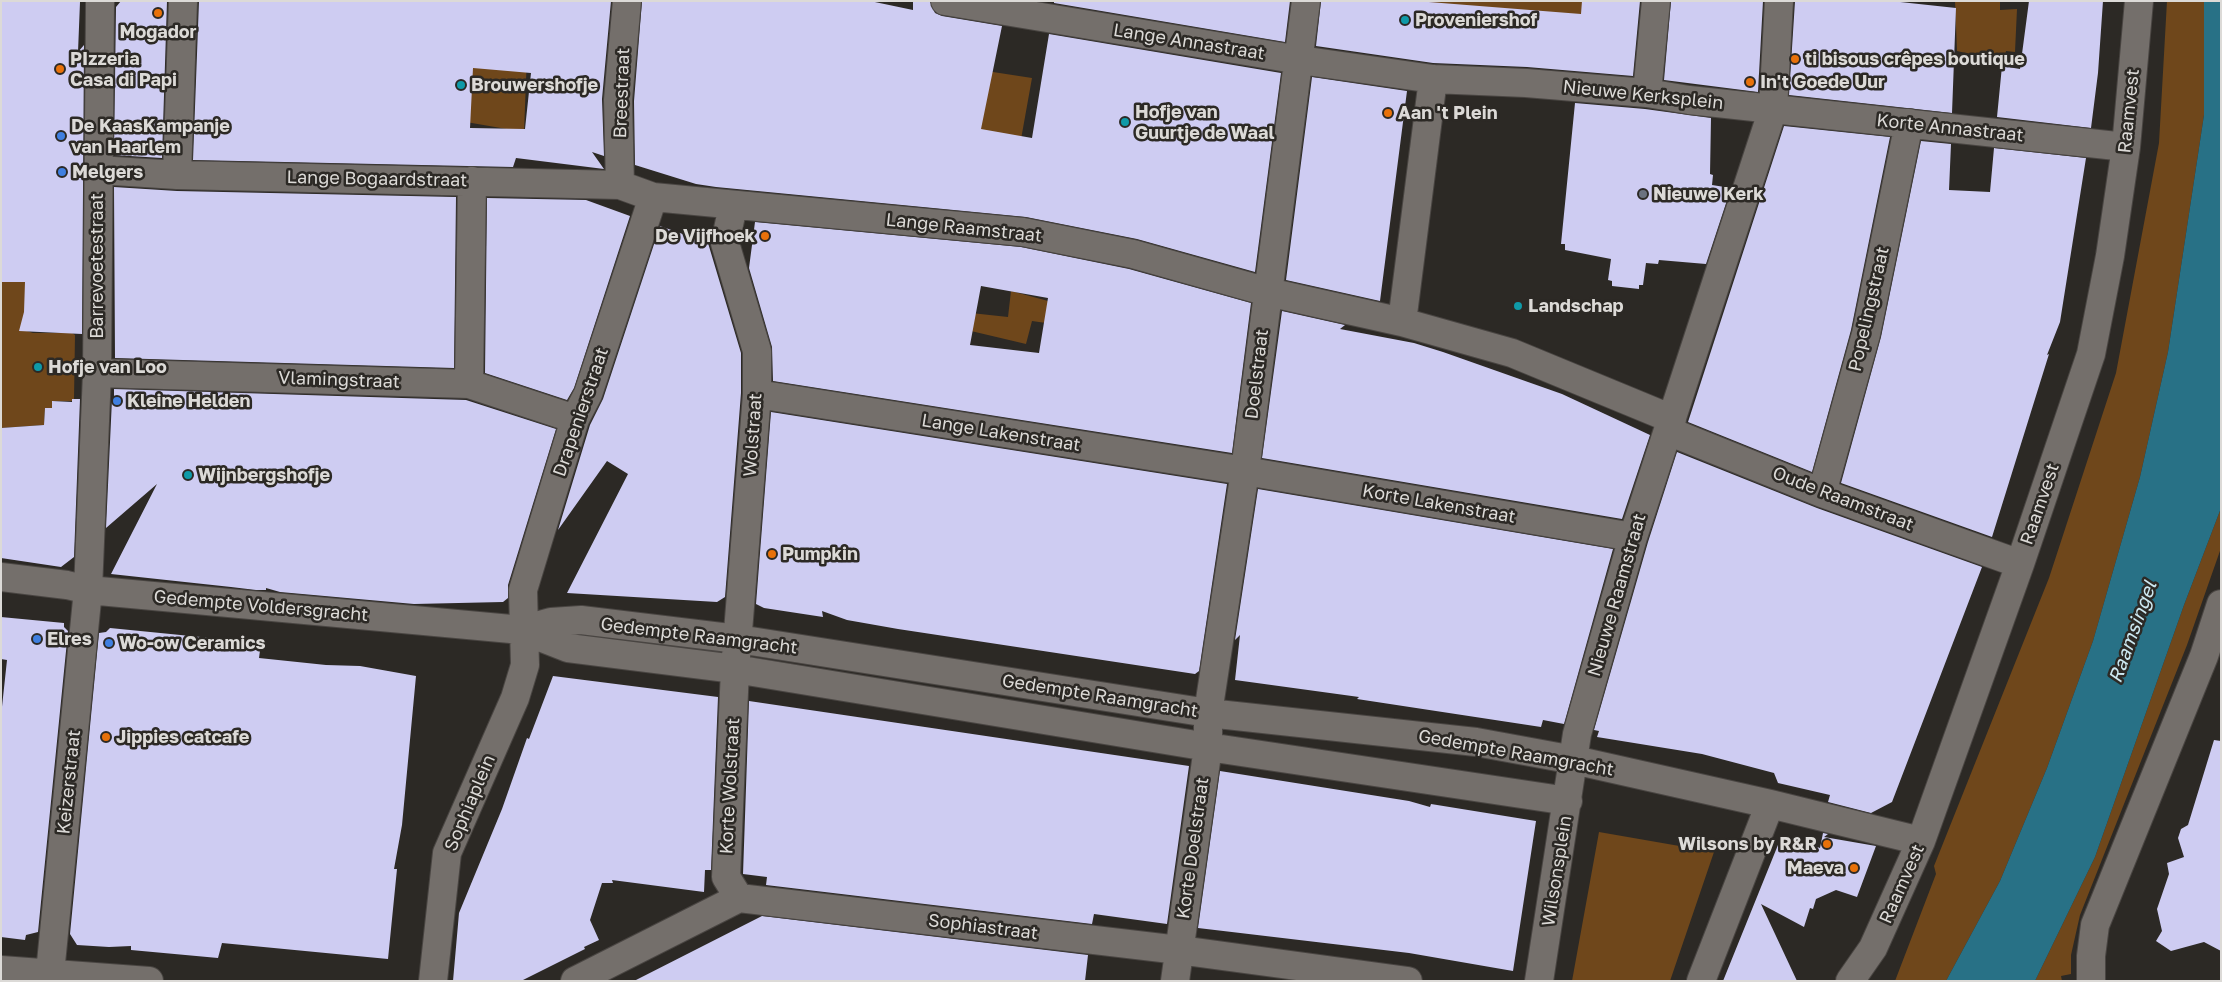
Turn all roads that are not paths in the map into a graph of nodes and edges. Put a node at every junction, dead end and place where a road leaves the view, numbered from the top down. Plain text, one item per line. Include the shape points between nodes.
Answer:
1 (100, 1) edge
2 (183, 1) edge
3 (627, 1) edge
4 (945, 1) edge
5 (1306, 1) edge
6 (1656, 1) edge
7 (1779, 1) edge
8 (2139, 1) edge
9 (990, 5) edge
10 (1300, 60) junction
11 (1433, 79) junction
12 (1647, 93) junction
13 (1773, 109) junction
14 (1909, 123) junction
15 (2126, 148) junction
16 (98, 170) junction
17 (177, 174) junction
18 (472, 181) junction
19 (620, 185) junction
20 (654, 197) junction
21 (733, 206) junction
22 (1268, 292) junction
23 (1402, 322) junction
24 (97, 373) junction
25 (469, 384) junction
26 (757, 394) junction
27 (576, 420) junction
28 (1670, 425) junction
29 (1245, 471) junction
30 (1822, 493) junction
31 (1633, 537) junction
32 (2020, 564) junction
33 (1, 577) edge
34 (88, 590) junction
35 (2221, 604) edge
36 (522, 630) junction
37 (738, 639) junction
38 (735, 669) junction
39 (1208, 713) junction
40 (1208, 747) junction
41 (1574, 760) junction
42 (1568, 801) junction
43 (1770, 804) junction
44 (1921, 841) junction
45 (739, 898) junction
46 (1179, 950) junction
47 (1, 970) edge
48 (615, 972) edge
49 (49, 978) edge
50 (149, 981) edge
51 (433, 981) edge
52 (575, 981) edge
53 (1175, 981) edge
54 (1408, 981) edge
55 (1539, 981) edge
56 (1701, 981) edge
57 (1850, 981) edge
58 (2091, 981) edge

1 - 16 street, Barrevoetestraat
2 - 17 street
3 - 19 street, Breestraat via 618,100
4 - 9 street, Lange Annastraat
5 - 10 street, Doelstraat
6 - 12 street
7 - 13 street
8 - 15 street, Raamvest
9 - 10 street, Lange Annastraat
10 - 11 street, Lange Annastraat
10 - 22 street, Doelstraat
11 - 12 street, Nieuwe Kerksplein
11 - 23 street
12 - 13 street, Nieuwe Kerksplein
13 - 14 street, Korte Annastraat
13 - 28 street
14 - 15 street, Korte Annastraat
14 - 30 street, Popelingstraat via 1866,334
15 - 32 street, Raamvest via 2091,354
16 - 17 street, Lange Bogaardstraat
16 - 24 street, Barrevoetestraat
17 - 18 street, Lange Bogaardstraat
18 - 19 street, Lange Bogaardstraat
18 - 25 street
19 - 20 street, Lange Bogaardstraat
20 - 21 street, Lange Raamstraat
20 - 27 street, Drapenierstraat via 588,394
21 - 22 street, Lange Raamstraat via 1023,232 1133,254
21 - 26 street, Wolstraat via 725,243 757,351
22 - 23 street
22 - 29 street, Doelstraat
23 - 28 street via 1512,353
24 - 25 street, Vlamingstraat
24 - 34 street, Barrevoetestraat
25 - 27 street, Vlamingstraat
26 - 29 street, Lange Lakenstraat
26 - 37 street, Wolstraat
27 - 36 street, Drapenierstraat via 523,590
28 - 30 street, Oude Raamstraat
28 - 31 street, Nieuwe Raamstraat
29 - 31 street, Korte Lakenstraat
29 - 39 street, Doelstraat
30 - 32 street, Oude Raamstraat
31 - 41 street, Nieuwe Raamstraat via 1577,734
32 - 44 street, Raamvest
33 - 34 street, Gedempte Voldersgracht
34 - 36 street, Gedempte Voldersgracht
34 - 49 street, Keizerstraat
35 - 58 street via 2204,656 2094,925
36 - 37 street, Gedempte Raamgracht via 551,622 581,620
36 - 38 street, Gedempte Raamgracht via 568,648
36 - 51 street, Sophiaplein via 525,665 515,698 447,853
37 - 38 street, Wolstraat
37 - 39 street, Gedempte Raamgracht
38 - 40 street, Gedempte Raamgracht
38 - 45 street, Korte Wolstraat via 726,877
39 - 40 street, Doelstraat
39 - 41 street, Gedempte Raamgracht via 1476,742
40 - 42 street, Gedempte Raamgracht
40 - 46 street, Korte Doelstraat
41 - 42 street, Wilsonsplein
41 - 43 street, Gedempte Raamgracht
42 - 55 street, Wilsonsplein
43 - 44 street, Gedempte Raamgracht
43 - 56 street
44 - 57 street, Raamvest via 1873,948
45 - 46 street, Sophiastraat
45 - 48 street
46 - 53 street, Korte Doelstraat
46 - 54 street, Sophiastraat
47 - 49 street
48 - 52 street
49 - 50 street

